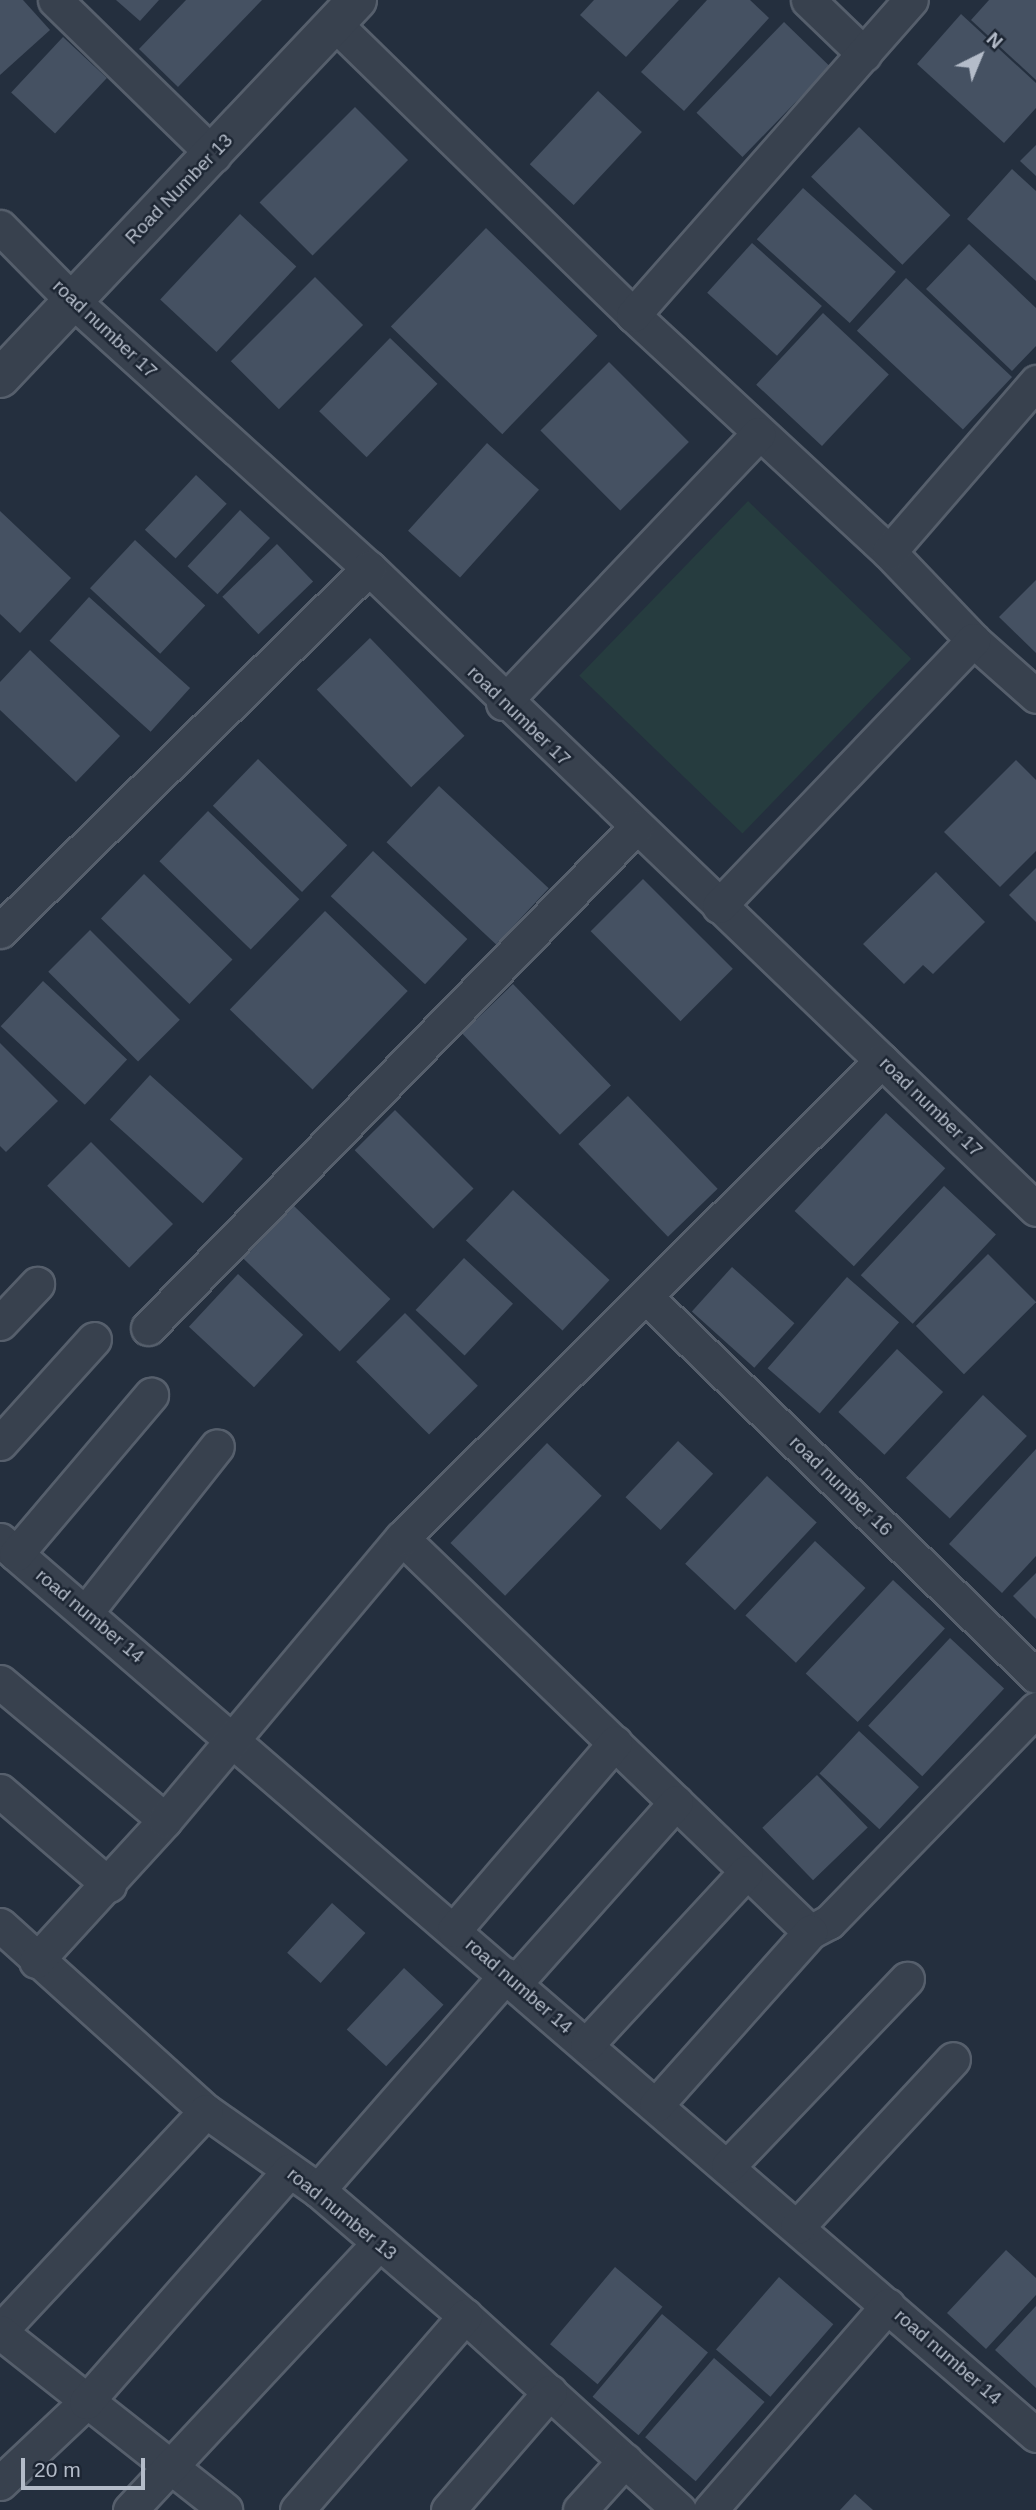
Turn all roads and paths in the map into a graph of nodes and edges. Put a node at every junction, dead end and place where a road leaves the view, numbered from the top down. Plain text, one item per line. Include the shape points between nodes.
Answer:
1 (55, 0) edge
2 (808, 0) edge
3 (911, 0) edge
4 (346, 11) edge
5 (864, 54) junction
6 (214, 155) junction
7 (0, 227) edge
8 (72, 300) junction
9 (633, 315) junction
10 (0, 378) edge
11 (1036, 382) edge
12 (758, 434) junction
13 (889, 552) junction
14 (369, 568) junction
15 (973, 640) junction
16 (1036, 696) edge
17 (503, 703) junction
18 (636, 827) junction
19 (719, 906) junction
20 (0, 931) edge
21 (882, 1060) junction
22 (1036, 1209) edge
23 (37, 1284) dead end
24 (645, 1296) junction
25 (0, 1323) edge
26 (148, 1328) dead end
27 (94, 1339) dead end
28 (151, 1395) dead end
29 (0, 1443) edge
30 (217, 1446) dead end
31 (402, 1538) junction
32 (8, 1547) edge
33 (86, 1612) junction
34 (1036, 1676) edge
35 (0, 1682) edge
36 (1036, 1709) edge
37 (232, 1736) junction
38 (615, 1743) junction
39 (0, 1791) edge
40 (676, 1802) junction
41 (165, 1820) junction
42 (746, 1872) junction
43 (108, 1885) junction
44 (0, 1925) edge
45 (454, 1930) junction
46 (810, 1932) junction
47 (36, 1961) junction
48 (511, 1979) junction
49 (907, 1979) dead end
50 (587, 2045) junction
51 (953, 2059) dead end
52 (656, 2105) junction
53 (206, 2111) junction
54 (728, 2166) junction
55 (289, 2171) junction
56 (318, 2190) junction
57 (797, 2227) junction
58 (379, 2243) junction
59 (888, 2305) junction
60 (465, 2316) junction
61 (0, 2331) edge
62 (550, 2392) junction
63 (86, 2402) junction
64 (1036, 2435) edge
65 (625, 2460) junction
66 (173, 2468) junction
67 (0, 2483) edge
68 (130, 2510) edge
69 (225, 2510) edge
70 (297, 2510) edge
71 (448, 2510) edge
72 (580, 2510) edge
73 (679, 2510) edge
74 (710, 2510) edge

1 - 6 street
2 - 5 street
3 - 5 street
4 - 6 street, Road Number 13
4 - 9 street
5 - 9 street
6 - 8 street, Road Number 13
7 - 8 street, road number 17
8 - 10 street, Road Number 13
8 - 14 street, road number 17
9 - 12 street
11 - 13 street
12 - 13 street
12 - 17 street
13 - 15 street
14 - 17 street, road number 17
14 - 20 street
15 - 16 street
15 - 19 street
17 - 18 street, road number 17
18 - 19 street, road number 17
18 - 26 street
19 - 21 street, road number 17
21 - 22 street, road number 17
21 - 24 street
23 - 25 street
24 - 31 street
24 - 34 street, road number 16
27 - 29 street
28 - 32 street
30 - 33 street
31 - 37 street
31 - 38 street
32 - 33 street, road number 14
33 - 37 street, road number 14
35 - 41 street
36 - 46 street via 829,1922
37 - 41 street
37 - 45 street, road number 14
38 - 40 street
38 - 45 street
39 - 43 street
40 - 42 street
40 - 48 street
41 - 43 street
42 - 46 street
42 - 50 street
43 - 47 street
44 - 47 street, road number 13
45 - 48 street, road number 14
46 - 52 street
47 - 53 street, road number 13
48 - 50 street, road number 14
48 - 56 street
49 - 54 street
50 - 52 street, road number 14
51 - 57 street
52 - 54 street, road number 14
53 - 55 street, road number 13
53 - 61 street
54 - 57 street, road number 14
55 - 56 street, road number 13
55 - 63 street
56 - 58 street, road number 13
57 - 59 street, road number 14
58 - 60 street, road number 13
58 - 66 street
59 - 64 street, road number 14
59 - 74 street
60 - 62 street, road number 13
60 - 70 street
61 - 63 street
62 - 65 street, road number 13
62 - 71 street
63 - 66 street
63 - 67 street
65 - 72 street
65 - 73 street, road number 13
66 - 68 street
66 - 69 street

